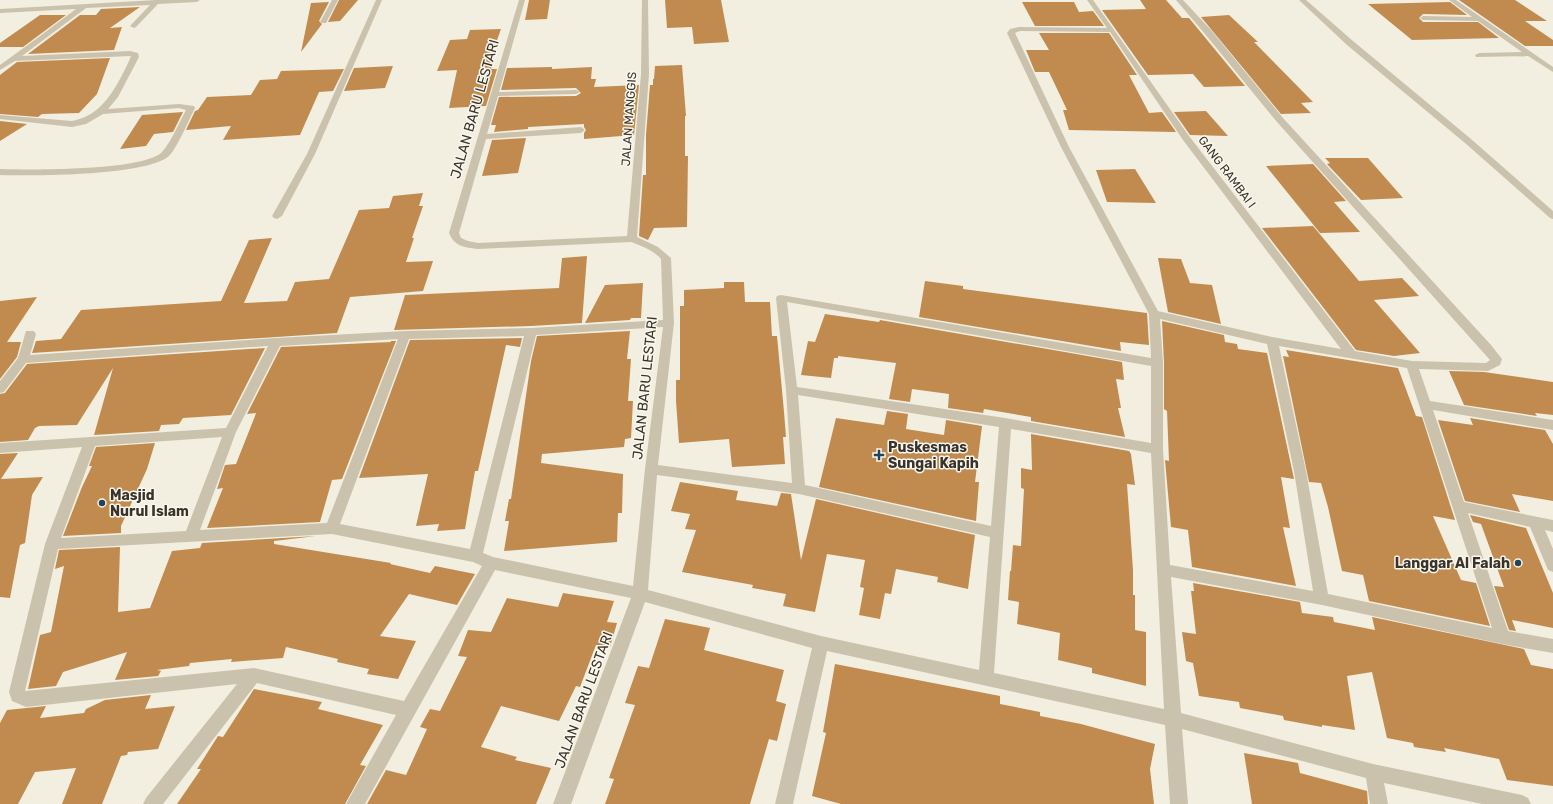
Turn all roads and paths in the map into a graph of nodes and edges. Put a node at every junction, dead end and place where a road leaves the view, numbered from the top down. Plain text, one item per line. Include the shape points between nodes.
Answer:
1 (40, 0) edge
2 (197, 0) edge
3 (335, 0) edge
4 (379, 0) edge
5 (522, 0) edge
6 (645, 0) edge
7 (1090, 0) edge
8 (1179, 0) edge
9 (1302, 0) edge
10 (1452, 0) edge
11 (156, 2) junction
12 (83, 7) junction
13 (26, 10) junction
14 (0, 11) edge
15 (1423, 18) dead end
16 (1479, 19) junction
17 (324, 22) dead end
18 (134, 26) dead end
19 (1112, 30) junction
20 (1530, 54) junction
21 (1479, 55) dead end
22 (12, 59) junction
23 (0, 68) edge
24 (1553, 70) edge
25 (576, 92) dead end
26 (495, 94) junction
27 (101, 112) junction
28 (0, 117) edge
29 (582, 130) dead end
30 (482, 137) junction
31 (0, 172) edge
32 (276, 216) dead end
33 (1553, 216) edge
34 (632, 239) junction
35 (1154, 314) junction
36 (669, 323) junction
37 (531, 332) junction
38 (30, 334) dead end
39 (404, 335) junction
40 (1272, 341) junction
41 (276, 342) junction
42 (1351, 354) junction
43 (23, 359) junction
44 (1158, 364) junction
45 (1412, 364) junction
46 (0, 389) edge
47 (792, 390) junction
48 (1424, 404) junction
49 (1006, 423) junction
50 (1553, 425) edge
51 (230, 432) junction
52 (90, 442) junction
53 (0, 448) edge
54 (1157, 449) junction
55 (651, 469) junction
56 (799, 489) junction
57 (1458, 506) junction
58 (1535, 523) junction
59 (1553, 526) edge
60 (332, 528) junction
61 (996, 533) junction
62 (191, 535) junction
63 (52, 544) junction
64 (476, 556) junction
65 (491, 563) junction
66 (1553, 566) edge
67 (1163, 570) junction
68 (640, 594) junction
69 (1322, 600) junction
70 (1502, 637) junction
71 (821, 643) junction
72 (1553, 646) edge
73 (254, 675) junction
74 (986, 679) junction
75 (408, 710) junction
76 (1174, 719) junction
77 (1372, 772) junction
78 (152, 804) edge
79 (355, 804) edge
80 (562, 804) edge
81 (784, 804) edge
82 (1179, 804) edge
83 (1379, 804) edge
84 (1522, 804) edge

1 - 13 street
2 - 11 street
3 - 17 street
4 - 32 street via 311,154
5 - 26 street, JALAN BARU LESTARI
6 - 34 street, JALAN MANGGIS via 645,74
7 - 19 street, GANG RAMBAI I
8 - 45 street via 1280,120 1496,359 1494,364 1488,367
9 - 33 street
10 - 16 street
11 - 12 street
11 - 18 street
12 - 13 street
12 - 22 street
13 - 14 street
15 - 16 street
16 - 20 street
19 - 35 street via 1019,30 1011,34 1065,146
19 - 42 street, GANG RAMBAI I via 1186,138
20 - 21 street
20 - 24 street
22 - 23 street
22 - 27 street via 130,53 135,55 114,97
25 - 26 street
26 - 30 street, JALAN BARU LESTARI
27 - 28 street via 83,122 72,124
27 - 31 street via 179,106 192,108 167,152 156,160 100,169 39,173
29 - 30 street
30 - 34 street, JALAN BARU LESTARI via 454,233 457,240 478,246
34 - 36 street, JALAN BARU LESTARI via 655,249 666,258
35 - 40 street
35 - 44 street
36 - 37 street
36 - 55 street, JALAN BARU LESTARI
37 - 39 street
37 - 64 street
38 - 43 street
39 - 41 street
39 - 60 street
40 - 42 street
40 - 69 street via 1300,471
41 - 43 street
41 - 51 street
42 - 45 street
43 - 46 street
44 - 47 street via 781,298
44 - 54 street
45 - 48 street
47 - 49 street
47 - 56 street
48 - 50 street
48 - 57 street
49 - 54 street
49 - 61 street
51 - 52 street
51 - 62 street
52 - 53 street
52 - 63 street
54 - 67 street
55 - 56 street
55 - 68 street, JALAN BARU LESTARI
56 - 61 street
57 - 58 street
57 - 70 street
58 - 59 street
58 - 66 street
60 - 62 street
60 - 64 street
61 - 74 street
62 - 63 street
63 - 73 street via 18,696 26,699
64 - 65 street
65 - 68 street
65 - 75 street
67 - 69 street
67 - 76 street
68 - 71 street
68 - 80 street, JALAN BARU LESTARI
69 - 70 street
70 - 72 street
71 - 74 street
71 - 81 street
73 - 75 street
73 - 78 street
74 - 76 street
75 - 79 street
76 - 77 street
76 - 82 street
77 - 83 street
77 - 84 street

